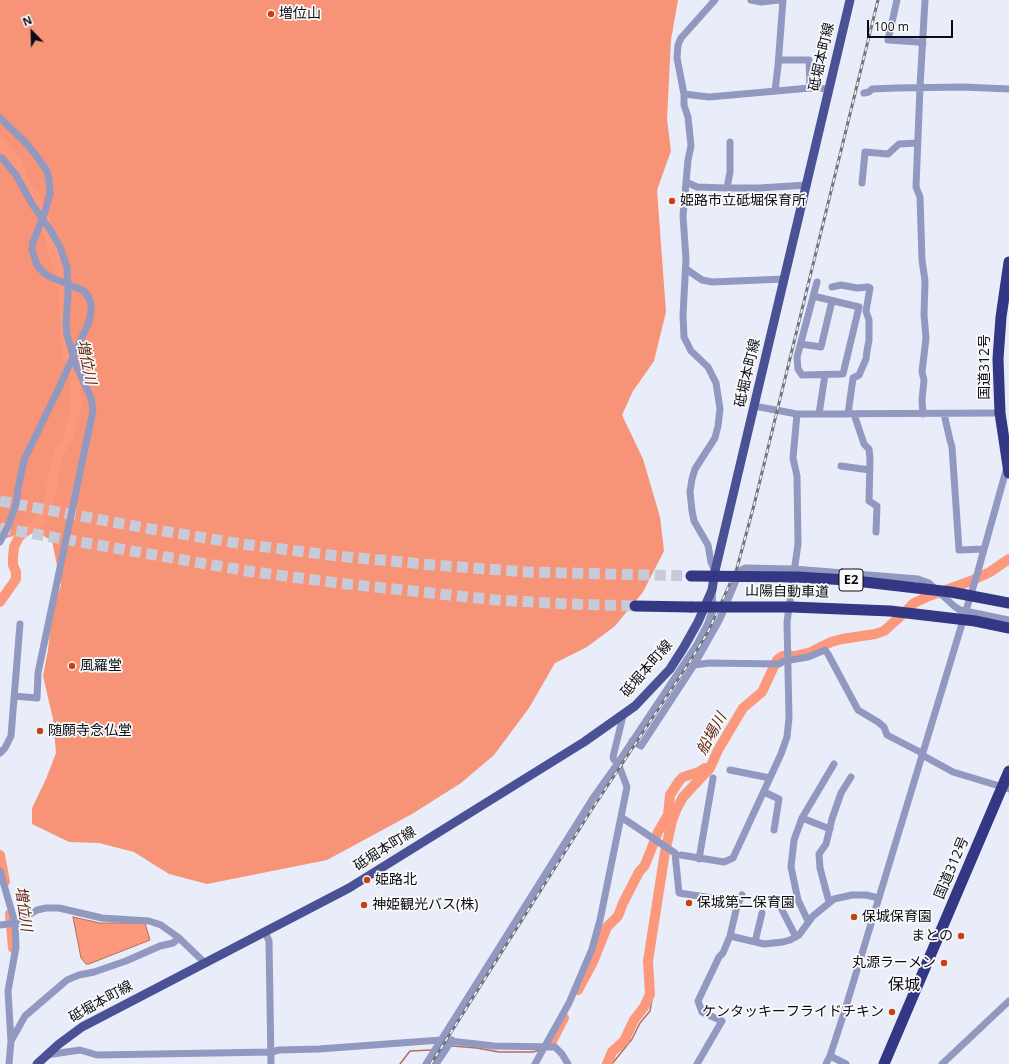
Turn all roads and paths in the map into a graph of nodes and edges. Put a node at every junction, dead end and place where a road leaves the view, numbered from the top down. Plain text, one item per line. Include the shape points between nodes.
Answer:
1 (715, 0) edge
2 (751, 0) edge
3 (778, 0) edge
4 (782, 0) edge
5 (850, 0) edge
6 (897, 0) edge
7 (925, 0) edge
8 (923, 44) junction
9 (779, 60) junction
10 (920, 87) junction
11 (810, 88) junction
12 (1009, 88) edge
13 (829, 89) junction
14 (775, 91) junction
15 (864, 93) dead end
16 (684, 94) junction
17 (0, 118) edge
18 (730, 142) dead end
19 (918, 143) junction
20 (0, 158) edge
21 (686, 182) junction
22 (862, 183) dead end
23 (807, 185) junction
24 (727, 188) junction
25 (1009, 262) edge
26 (686, 269) junction
27 (784, 279) junction
28 (817, 282) dead end
29 (832, 287) dead end
30 (813, 296) junction
31 (832, 301) junction
32 (801, 344) junction
33 (825, 375) junction
34 (754, 406) junction
35 (1000, 413) junction
36 (797, 414) junction
37 (819, 414) junction
38 (851, 414) junction
39 (923, 414) junction
40 (944, 414) junction
41 (841, 466) dead end
42 (1008, 466) edge
43 (870, 470) junction
44 (876, 532) dead end
45 (0, 542) edge
46 (984, 549) junction
47 (794, 570) junction
48 (715, 571) junction
49 (691, 576) tunnel mouth
50 (712, 590) junction
51 (1009, 603) edge
52 (635, 606) tunnel mouth
53 (965, 612) junction
54 (1009, 620) edge
55 (20, 624) dead end
56 (1009, 628) edge
57 (789, 661) junction
58 (694, 665) junction
59 (14, 696) junction
60 (623, 716) junction
61 (632, 741) junction
62 (0, 753) edge
63 (922, 755) junction
64 (618, 763) junction
65 (834, 764) dead end
66 (730, 770) dead end
67 (1009, 772) edge
68 (851, 777) dead end
69 (713, 778) dead end
70 (770, 778) junction
71 (1006, 788) edge
72 (764, 792) junction
73 (621, 817) junction
74 (802, 818) junction
75 (830, 829) junction
76 (774, 830) dead end
77 (678, 854) junction
78 (699, 859) junction
79 (0, 871) edge
80 (742, 895) dead end
81 (879, 898) junction
82 (719, 899) dead end
83 (829, 902) junction
84 (780, 906) dead end
85 (762, 913) dead end
86 (808, 921) junction
87 (15, 923) junction
88 (0, 925) edge
89 (265, 932) junction
90 (730, 936) junction
91 (796, 937) junction
92 (179, 938) junction
93 (755, 942) junction
94 (204, 962) junction
95 (1009, 1001) edge
96 (441, 1040) junction
97 (452, 1040) junction
98 (10, 1041) junction
99 (544, 1048) junction
100 (271, 1052) junction
101 (46, 1055) junction
102 (830, 1056) junction
103 (9, 1064) edge
104 (38, 1064) edge
105 (271, 1064) edge
106 (426, 1064) edge
107 (436, 1064) edge
108 (534, 1064) edge
109 (568, 1064) edge
110 (699, 1064) edge
111 (826, 1064) edge
112 (846, 1064) edge
113 (884, 1064) edge
114 (942, 1064) edge

1 - 16 street via 681,38 678,45
2 - 3 street
4 - 9 street
5 - 13 main road, 砥堀本町線
6 - 8 street via 888,40
7 - 8 street
8 - 10 street
9 - 11 street via 809,60
9 - 14 street
10 - 12 street
10 - 15 street via 872,89
10 - 19 street
11 - 13 street
11 - 14 street
13 - 23 main road, 砥堀本町線
14 - 16 street via 709,97
16 - 21 street via 691,146
17 - 45 street, bridge via 25,142 47,171 50,193 32,250 37,265 48,276 84,291 91,304 89,322 24,460 16,504
18 - 24 street
19 - 22 street via 899,144 888,154 865,152
19 - 39 street via 916,187 920,197 925,281
20 - 59 street via 16,175 60,247 67,267 68,335 93,410 38,673 37,698
21 - 24 street via 697,187
21 - 26 street via 683,216
23 - 24 street
23 - 27 main road, 砥堀本町線
25 - 35 highway, 国道312号 via 999,341
26 - 27 street via 702,280 712,282
26 - 48 street via 684,337 691,351 708,367 716,383 720,409 715,438 695,469 690,492 694,521 708,544
27 - 34 main road, 砥堀本町線
28 - 30 street
29 - 38 street via 841,285 870,288 866,311 869,320 868,346 859,375 853,378
30 - 31 street
30 - 32 street
31 - 32 street via 821,347
31 - 33 street via 859,307 843,374
32 - 33 street via 797,358 798,369 802,374
33 - 37 street
34 - 36 street
34 - 48 main road, 砥堀本町線
35 - 40 street
35 - 42 highway, 国道312号
36 - 37 street
36 - 47 street via 794,458 797,476 798,544
37 - 38 street
38 - 39 street
38 - 43 street via 869,450
39 - 40 street
40 - 46 street via 952,447 959,550
41 - 43 street
42 - 46 street
43 - 44 street via 869,501 877,506
46 - 53 street
47 - 53 street, bridge via 918,579 929,583 954,606
47 - 57 street via 788,622
47 - 58 street via 745,568 740,571 720,619
48 - 50 main road, 砥堀本町線
49 - 51 highway, 山陽自動車道 / E2, bridge via 847,580 951,592
50 - 60 main road, 砥堀本町線 via 698,622 670,669
50 - 61 street via 713,608 708,624
52 - 56 highway, 山陽自動車道 / E2, bridge via 792,607 890,611 975,621
53 - 54 street
53 - 63 street
55 - 59 street
57 - 58 street via 779,664
57 - 63 street via 825,650 858,710 884,727 887,735
57 - 70 street via 787,737
58 - 61 street via 641,746
59 - 62 street via 11,736
60 - 64 street via 613,757
60 - 89 main road, 砥堀本町線 via 349,888
61 - 64 street
63 - 71 street via 953,772
63 - 81 street
64 - 73 street via 627,787
64 - 96 street via 588,804
65 - 74 street
66 - 70 street
67 - 71 highway, 国道312号
68 - 75 street via 841,793
69 - 78 street
70 - 72 street
71 - 113 highway, 国道312号
72 - 76 street via 779,799
72 - 78 street via 733,858 724,862
73 - 77 street
73 - 99 street via 592,949
74 - 75 street
74 - 86 street via 790,862 798,900
75 - 83 street via 819,857
77 - 78 street
77 - 82 street via 679,893
79 - 87 street
80 - 90 street
81 - 83 street via 852,895
81 - 102 street
83 - 86 street
84 - 91 street
85 - 93 street
86 - 91 street
87 - 88 street
87 - 92 street via 37,910 59,908 102,918 149,921
87 - 98 street via 16,947 8,991
89 - 94 main road, 砥堀本町線
89 - 100 street via 268,941
90 - 93 street
90 - 110 street via 698,1001 702,1012 722,1022
91 - 93 street via 777,943
92 - 94 street
92 - 98 street via 126,961 94,972 79,974 67,980 26,1016
94 - 101 main road, 砥堀本町線 via 82,1026
95 - 114 street
96 - 97 street
96 - 100 street
96 - 106 street
97 - 99 street via 494,1046
97 - 107 street
98 - 103 street
99 - 108 street
99 - 109 street via 555,1047
100 - 101 street via 97,1055 80,1050
100 - 105 street
101 - 104 main road, 砥堀本町線
102 - 111 street
102 - 112 street

